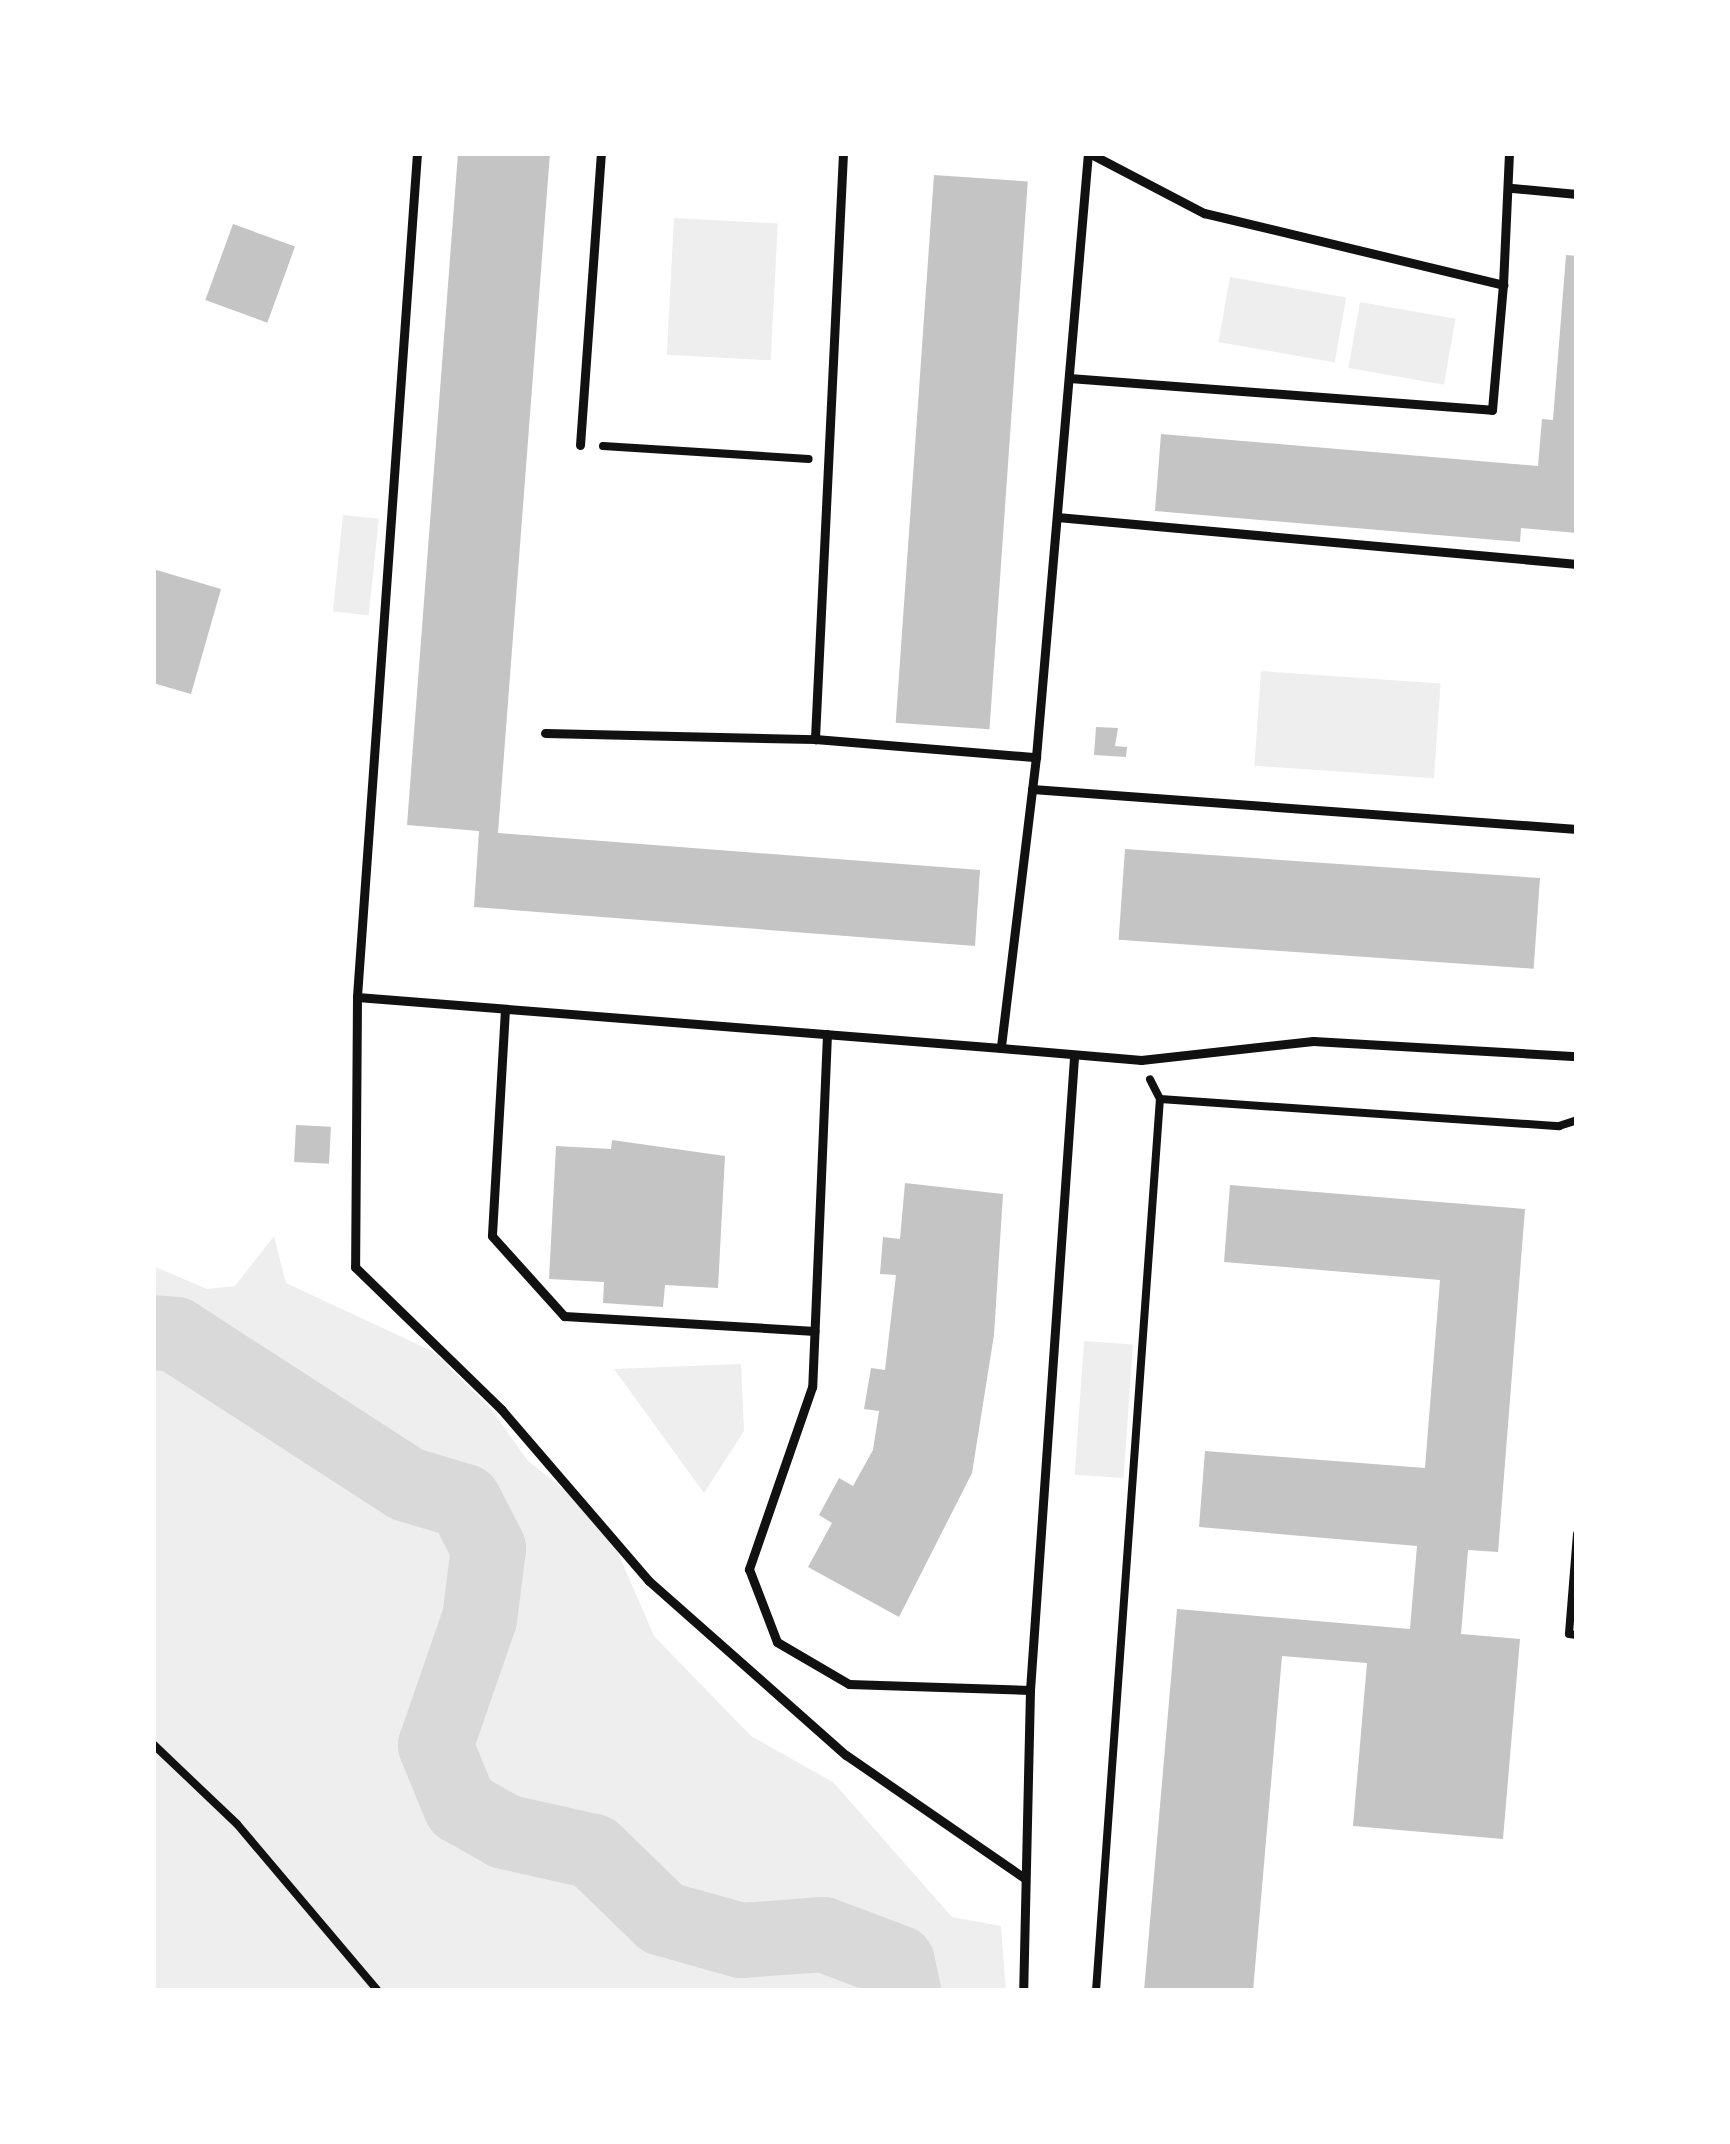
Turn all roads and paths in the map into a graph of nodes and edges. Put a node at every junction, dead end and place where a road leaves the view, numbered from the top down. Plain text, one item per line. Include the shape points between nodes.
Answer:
1 (417, 153) edge
2 (601, 153) edge
3 (843, 153) edge
4 (1088, 153) edge
5 (1509, 153) edge
6 (1512, 188) junction
7 (1577, 194) edge
8 (1503, 285) junction
9 (1069, 378) junction
10 (580, 445) joint
11 (829, 460) junction
12 (1057, 517) junction
13 (1577, 564) edge
14 (545, 733) dead end
15 (815, 739) junction
16 (1036, 757) junction
17 (1032, 789) junction
18 (1577, 829) edge
19 (357, 997) junction
20 (505, 1009) junction
21 (827, 1034) junction
22 (1001, 1048) junction
23 (1577, 1056) edge
24 (1074, 1058) junction
25 (1141, 1060) junction
26 (1160, 1099) junction
27 (1577, 1120) edge
28 (815, 1331) junction
29 (1577, 1534) edge
30 (1577, 1635) edge
31 (1030, 1690) junction
32 (153, 1744) edge
33 (1024, 1878) junction
34 (378, 1991) edge
35 (1023, 1991) edge
36 (1096, 1991) edge

1 - 19 lane
2 - 10 lane
3 - 11 lane
4 - 8 lane via 1204,214
4 - 9 lane
5 - 6 lane
6 - 7 lane
6 - 8 lane
8 - 9 lane via 1492,410
9 - 12 lane
10 - 11 path
11 - 15 lane
12 - 13 lane
12 - 16 lane
14 - 15 lane
15 - 16 lane
16 - 17 lane
17 - 18 lane
17 - 22 lane
19 - 20 lane
19 - 33 lane via 355,1267 501,1409 649,1581 846,1756
20 - 21 lane
20 - 28 lane via 493,1236 564,1316
21 - 22 lane
21 - 28 lane
22 - 24 lane
23 - 25 lane via 1313,1041
24 - 25 lane
24 - 31 lane
25 - 26 path
26 - 27 path via 1559,1126
26 - 36 path
28 - 31 lane via 812,1387 749,1569 777,1642 849,1684
29 - 30 path via 1569,1634
31 - 33 lane
32 - 34 path via 237,1824
33 - 35 lane

